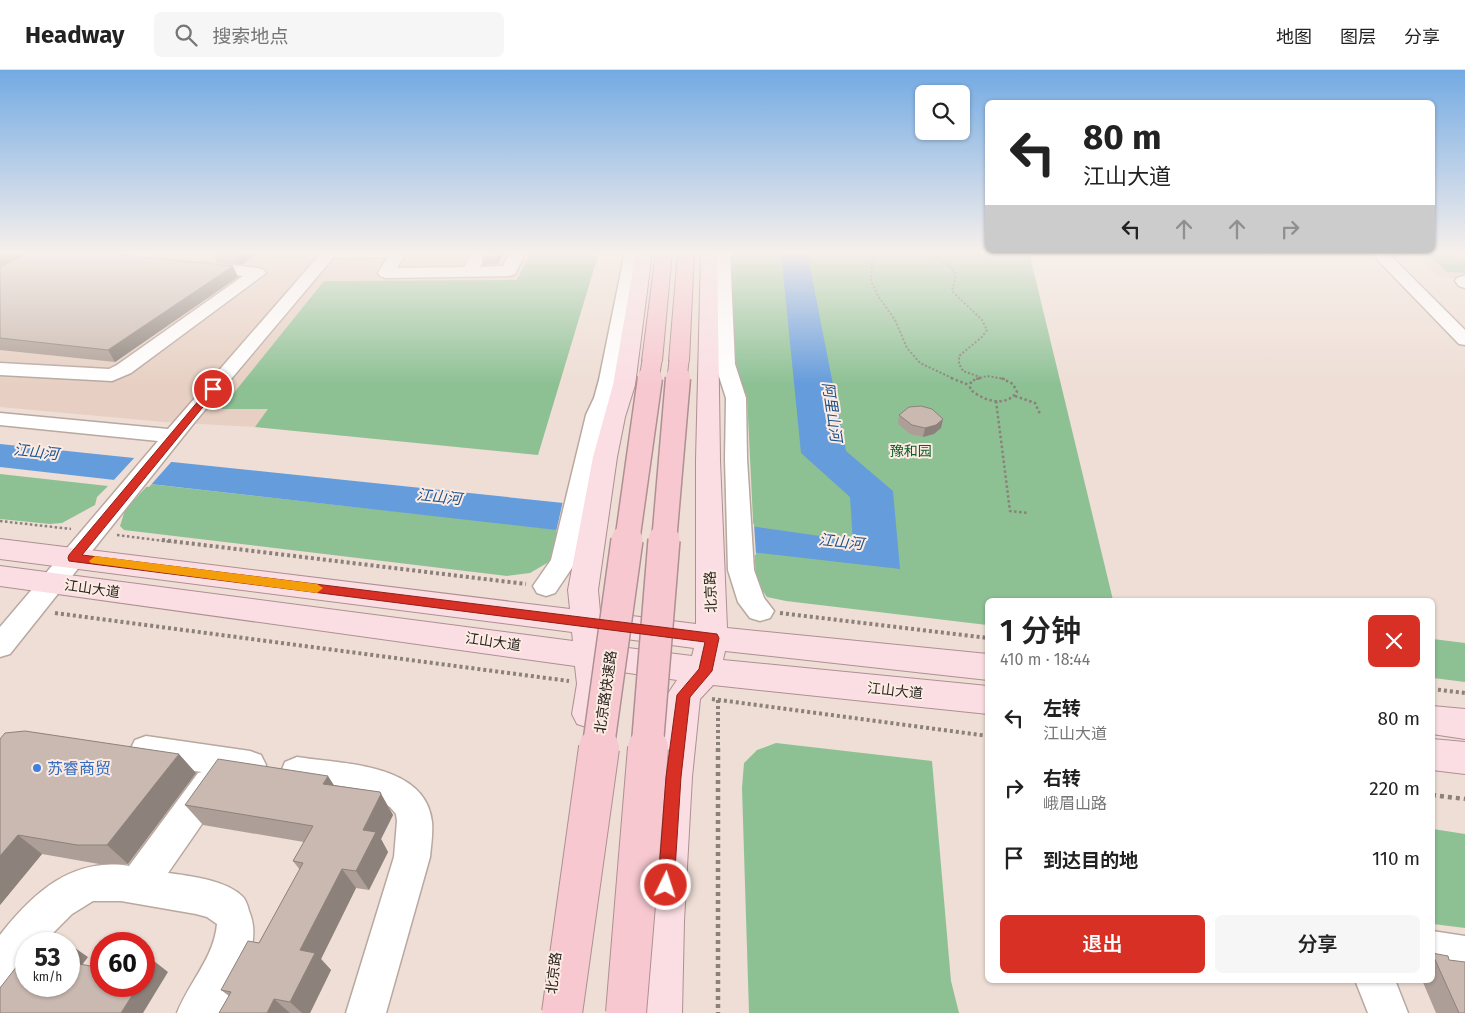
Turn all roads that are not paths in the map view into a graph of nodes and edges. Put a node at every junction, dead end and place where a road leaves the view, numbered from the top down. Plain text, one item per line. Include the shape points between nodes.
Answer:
1 (226, 296) edge
2 (292, 296) edge
3 (625, 296) edge
4 (637, 296) edge
5 (665, 296) edge
6 (678, 296) edge
7 (709, 296) edge
8 (723, 296) edge
9 (1422, 296) edge
10 (1442, 296) edge
11 (1465, 318) edge
12 (1465, 340) edge
13 (666, 361) junction
14 (0, 369) edge
15 (0, 419) edge
16 (168, 443) junction
17 (588, 502) junction
18 (580, 540) junction
19 (0, 548) edge
20 (725, 557) junction
21 (74, 558) junction
22 (0, 576) edge
23 (53, 583) junction
24 (546, 586) road end
25 (760, 611) road end
26 (0, 646) edge
27 (590, 654) junction
28 (985, 667) edge
29 (705, 676) junction
30 (985, 700) edge
31 (1435, 720) edge
32 (1465, 724) edge
33 (112, 745) edge
34 (1435, 754) edge
35 (1465, 758) edge
36 (226, 762) junction
37 (138, 886) junction
38 (1435, 950) edge
39 (1465, 955) edge
40 (0, 966) edge
41 (1376, 983) edge
42 (197, 1013) edge
43 (366, 1013) edge
44 (549, 1013) edge
45 (562, 1013) edge
46 (626, 1013) edge
47 (660, 1013) edge
48 (1388, 1013) edge

1 - 14 street via 112,375
2 - 16 street
3 - 17 street via 610,380 596,415
4 - 17 main road, 北京路 via 624,385 605,457
5 - 13 highway, 北京路快速路
6 - 13 highway, 北京路快速路
7 - 20 main road, 北京路 via 709,510
8 - 20 street via 725,364 736,398 739,517
9 - 12 street
10 - 11 street
13 - 45 highway, 北京路快速路, bridge
13 - 46 highway, 北京路快速路, bridge
15 - 16 street
16 - 21 street
17 - 18 main road, 北京路
18 - 24 street
18 - 27 main road, 北京路
19 - 21 main road, 江山大道
20 - 25 street via 741,570 752,602
20 - 29 main road, 北京路
21 - 23 street
21 - 27 main road, 江山大道
22 - 23 main road, 江山大道
23 - 26 street
23 - 27 main road, 江山大道
27 - 29 main road, 江山大道
27 - 44 main road, 北京路
28 - 29 main road, 江山大道
29 - 30 main road, 江山大道
29 - 47 main road, 北京路 via 674,777
31 - 32 main road
33 - 36 street
34 - 35 main road
36 - 37 street
36 - 43 street via 379,785 410,802 415,833 412,857
37 - 40 street via 97,882 70,893 38,918
37 - 42 street via 202,897 220,902 232,912 237,931 231,956
38 - 39 street
41 - 48 street

